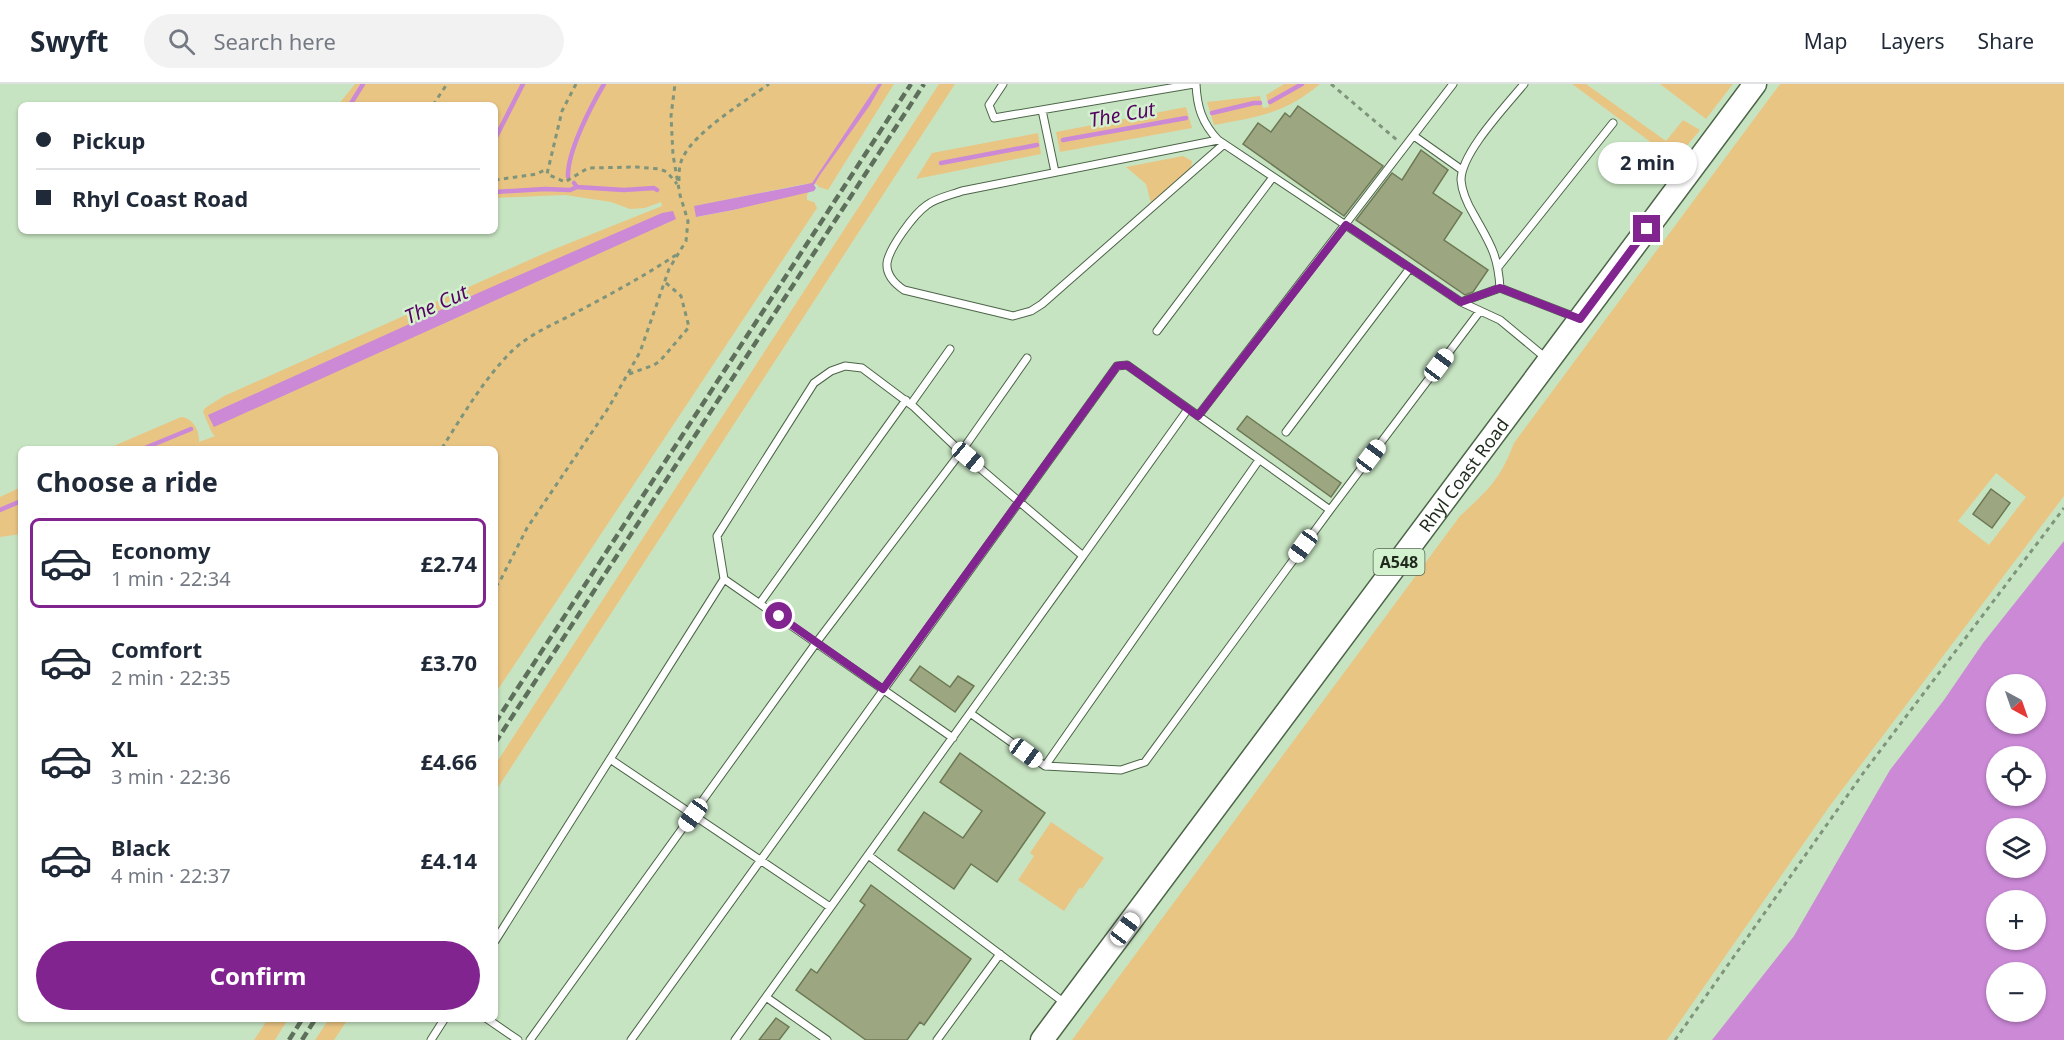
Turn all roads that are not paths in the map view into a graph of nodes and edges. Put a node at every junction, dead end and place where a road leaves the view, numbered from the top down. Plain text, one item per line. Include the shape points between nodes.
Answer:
1 (1003, 84) edge
2 (1195, 84) edge
3 (1453, 84) edge
4 (1524, 84) edge
5 (1755, 84) edge
6 (1179, 85) edge
7 (1042, 110) junction
8 (1613, 123) dead end
9 (1414, 136) junction
10 (1221, 142) junction
11 (1462, 170) junction
12 (1054, 172) junction
13 (1273, 177) junction
14 (1346, 225) junction
15 (1499, 266) junction
16 (1410, 268) junction
17 (1500, 288) junction
18 (1461, 302) junction
19 (1480, 311) junction
20 (1580, 319) junction
21 (1157, 331) dead end
22 (950, 349) dead end
23 (1027, 358) dead end
24 (1549, 361) junction
25 (908, 402) junction
26 (1188, 409) junction
27 (1198, 416) junction
28 (1286, 432) dead end
29 (961, 452) junction
30 (1259, 460) junction
31 (1018, 500) junction
32 (1330, 510) junction
33 (1083, 556) junction
34 (724, 579) junction
35 (760, 603) junction
36 (816, 643) junction
37 (883, 689) junction
38 (970, 713) junction
39 (952, 738) junction
40 (610, 759) junction
41 (1045, 766) junction
42 (693, 815) junction
43 (868, 855) junction
44 (760, 860) junction
45 (830, 908) junction
46 (498, 936) edge
47 (1000, 954) junction
48 (766, 997) junction
49 (1068, 1005) junction
50 (443, 1022) edge
51 (492, 1022) edge
52 (431, 1040) edge
53 (517, 1040) edge
54 (530, 1040) edge
55 (631, 1040) edge
56 (735, 1040) edge
57 (827, 1040) edge
58 (937, 1040) edge
59 (1042, 1040) edge

1 - 7 lane via 989,105 994,118
2 - 6 lane
2 - 10 lane via 1206,127
3 - 9 lane
4 - 11 lane via 1472,149
5 - 20 main road, Rhyl Coast Road / A548
6 - 7 lane
7 - 12 lane
8 - 15 lane
9 - 11 lane
9 - 14 lane
10 - 12 lane
10 - 12 lane via 1031,311 1013,316 904,290 894,283 887,263 915,215 929,203 962,190
10 - 13 lane
11 - 15 lane via 1465,198
13 - 14 lane
13 - 21 lane
14 - 16 lane
14 - 27 lane
15 - 17 lane
16 - 18 lane
16 - 28 lane
17 - 18 lane
17 - 20 lane
18 - 19 lane
19 - 24 lane via 1500,320
19 - 32 lane
20 - 24 main road, Rhyl Coast Road / A548
22 - 25 lane
23 - 29 lane
24 - 49 main road, Rhyl Coast Road / A548
25 - 29 lane
25 - 34 lane via 862,368 845,366 814,383 717,536
25 - 35 lane
26 - 27 lane
26 - 31 lane via 1127,365 1117,366
26 - 33 lane
27 - 30 lane
29 - 31 lane
29 - 36 lane
30 - 32 lane
30 - 41 lane
31 - 33 lane
31 - 37 lane
32 - 41 lane via 1145,762 1121,770
33 - 38 lane
34 - 35 lane
34 - 40 lane
35 - 36 lane
36 - 37 lane
36 - 42 lane
37 - 39 lane
37 - 44 lane
38 - 39 lane
38 - 41 lane
39 - 43 lane
40 - 42 lane
40 - 46 lane
42 - 44 lane
42 - 54 lane
43 - 45 lane
43 - 47 lane
44 - 45 lane
44 - 55 lane
45 - 48 lane
47 - 49 lane
47 - 58 lane
48 - 56 lane
48 - 57 lane
49 - 59 main road, Rhyl Coast Road / A548
50 - 52 lane
51 - 53 lane

